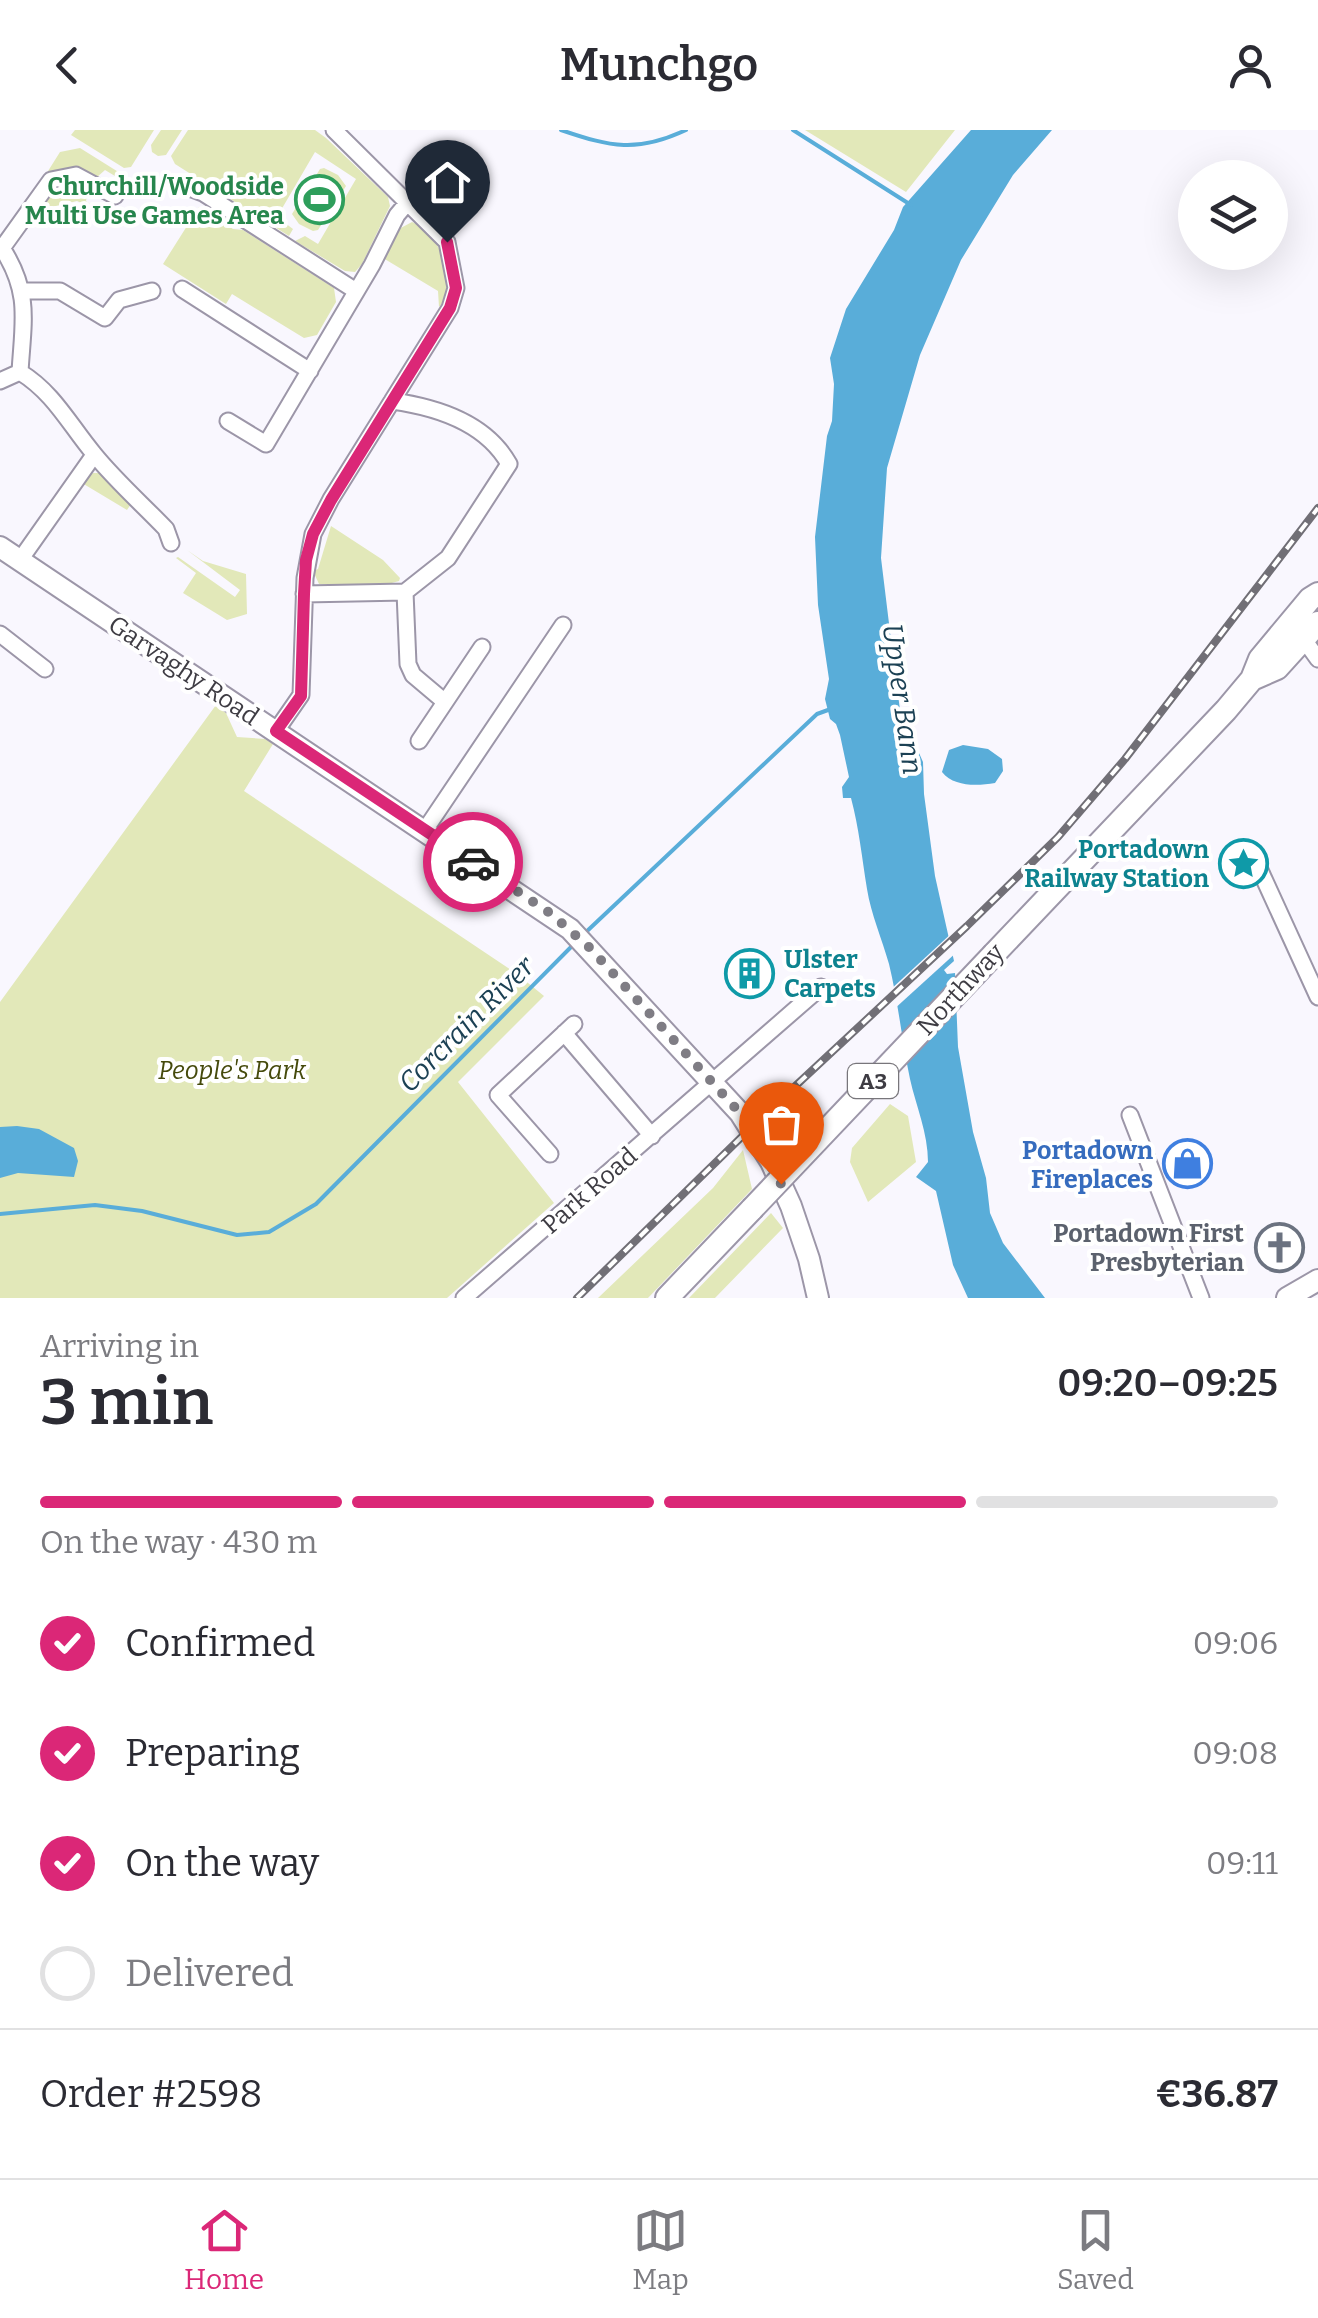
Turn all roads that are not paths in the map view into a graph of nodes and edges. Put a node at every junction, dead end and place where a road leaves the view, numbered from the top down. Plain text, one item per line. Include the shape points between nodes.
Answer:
1 (334, 130) edge
2 (179, 184) dead end
3 (115, 196) dead end
4 (408, 202) junction
5 (1, 249) edge
6 (182, 289) dead end
7 (23, 291) junction
8 (152, 292) dead end
9 (356, 292) junction
10 (310, 371) junction
11 (20, 372) junction
12 (0, 381) edge
13 (392, 400) junction
14 (228, 421) dead end
15 (94, 454) junction
16 (172, 543) dead end
17 (0, 547) edge
18 (20, 560) junction
19 (405, 592) junction
20 (304, 594) junction
21 (1318, 594) edge
22 (563, 625) dead end
23 (1304, 628) edge
24 (0, 634) edge
25 (482, 648) dead end
26 (1318, 659) edge
27 (45, 669) dead end
28 (444, 702) junction
29 (276, 731) junction
30 (419, 741) dead end
31 (426, 830) junction
32 (1260, 868) dead end
33 (821, 987) dead end
34 (1318, 998) edge
35 (714, 1083) junction
36 (1130, 1115) dead end
37 (652, 1136) junction
38 (550, 1154) dead end
39 (1318, 1280) edge
40 (464, 1298) edge
41 (668, 1298) edge
42 (818, 1298) edge
43 (1201, 1298) edge
44 (1288, 1298) edge

1 - 4 street
2 - 9 street
3 - 5 street via 76,175 51,180
4 - 9 street
4 - 13 street via 447,242 456,288
5 - 7 street
6 - 10 street
7 - 8 street via 60,291 106,318 119,300
7 - 11 street
9 - 10 street
10 - 14 street via 266,444
11 - 12 street
11 - 15 street via 55,399
13 - 19 street via 444,411 498,445 509,464 448,558
13 - 20 street via 320,518 306,560
15 - 16 street via 166,528
15 - 18 street
17 - 18 main road, Garvaghy Road
18 - 29 main road, Garvaghy Road
19 - 20 street
19 - 28 street via 408,664
20 - 29 street via 301,696
21 - 23 highway, Northway / A3
22 - 31 street
23 - 26 street
23 - 41 highway, Northway / A3, bridge via 1260,659 1252,679
24 - 27 street
25 - 28 street
28 - 30 street
29 - 31 main road, Garvaghy Road
31 - 35 main road, Garvaghy Road via 570,929
32 - 34 street
33 - 35 street, Park Road
35 - 37 street, Park Road
35 - 42 main road, Garvaghy Road via 763,1148 791,1206
36 - 43 street
37 - 38 street via 569,1029 498,1096
37 - 40 street, Park Road
39 - 44 main road

